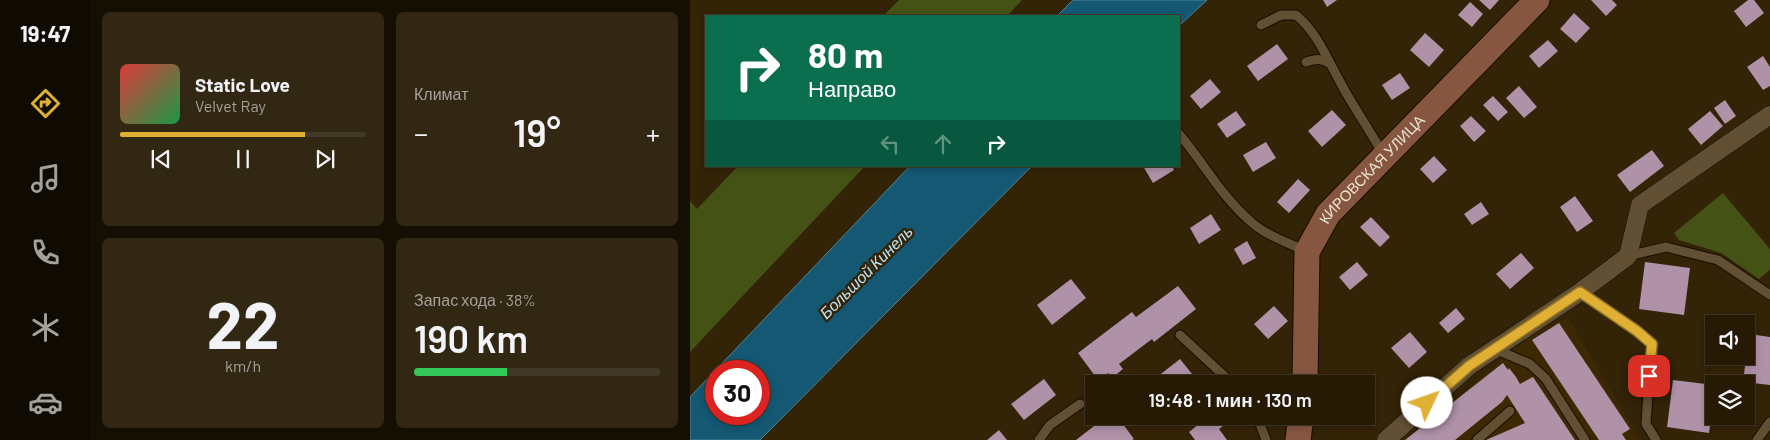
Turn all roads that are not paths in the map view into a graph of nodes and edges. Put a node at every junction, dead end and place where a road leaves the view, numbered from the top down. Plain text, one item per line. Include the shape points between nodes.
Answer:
1 (1537, 0) edge
2 (1261, 24) dead end
3 (1306, 62) dead end
4 (1331, 64) junction
5 (1770, 115) edge
6 (1180, 135) edge
7 (1385, 156) junction
8 (1307, 252) junction
9 (1628, 256) junction
10 (1580, 292) junction
11 (1770, 295) edge
12 (1180, 335) dead end
13 (1494, 349) junction
14 (1223, 375) edge
15 (1305, 375) edge
16 (1080, 404) dead end
17 (1510, 411) dead end
18 (1770, 422) edge
19 (1260, 425) edge
20 (1300, 425) edge
21 (1039, 440) edge
22 (1266, 440) edge
23 (1298, 440) edge
24 (1386, 440) edge
25 (1477, 440) edge
26 (1585, 440) edge
27 (1656, 440) edge
28 (1758, 440) edge

1 - 7 main road, КИРОВСКАЯ УЛИЦА
2 - 4 lane via 1281,15 1296,15 1303,20
3 - 4 lane via 1317,59
4 - 7 lane
5 - 9 street via 1640,205
6 - 8 lane via 1250,222
7 - 8 main road, КИРОВСКАЯ УЛИЦА via 1328,214
8 - 15 main road, КИРОВСКАЯ УЛИЦА
9 - 10 street
9 - 11 lane via 1666,246 1718,260
10 - 13 street
10 - 27 lane via 1652,344 1646,424
12 - 14 lane
13 - 24 street via 1469,366
13 - 26 lane via 1530,364 1546,379
16 - 21 lane via 1050,425
17 - 25 lane
18 - 28 lane
19 - 22 lane
20 - 23 main road

